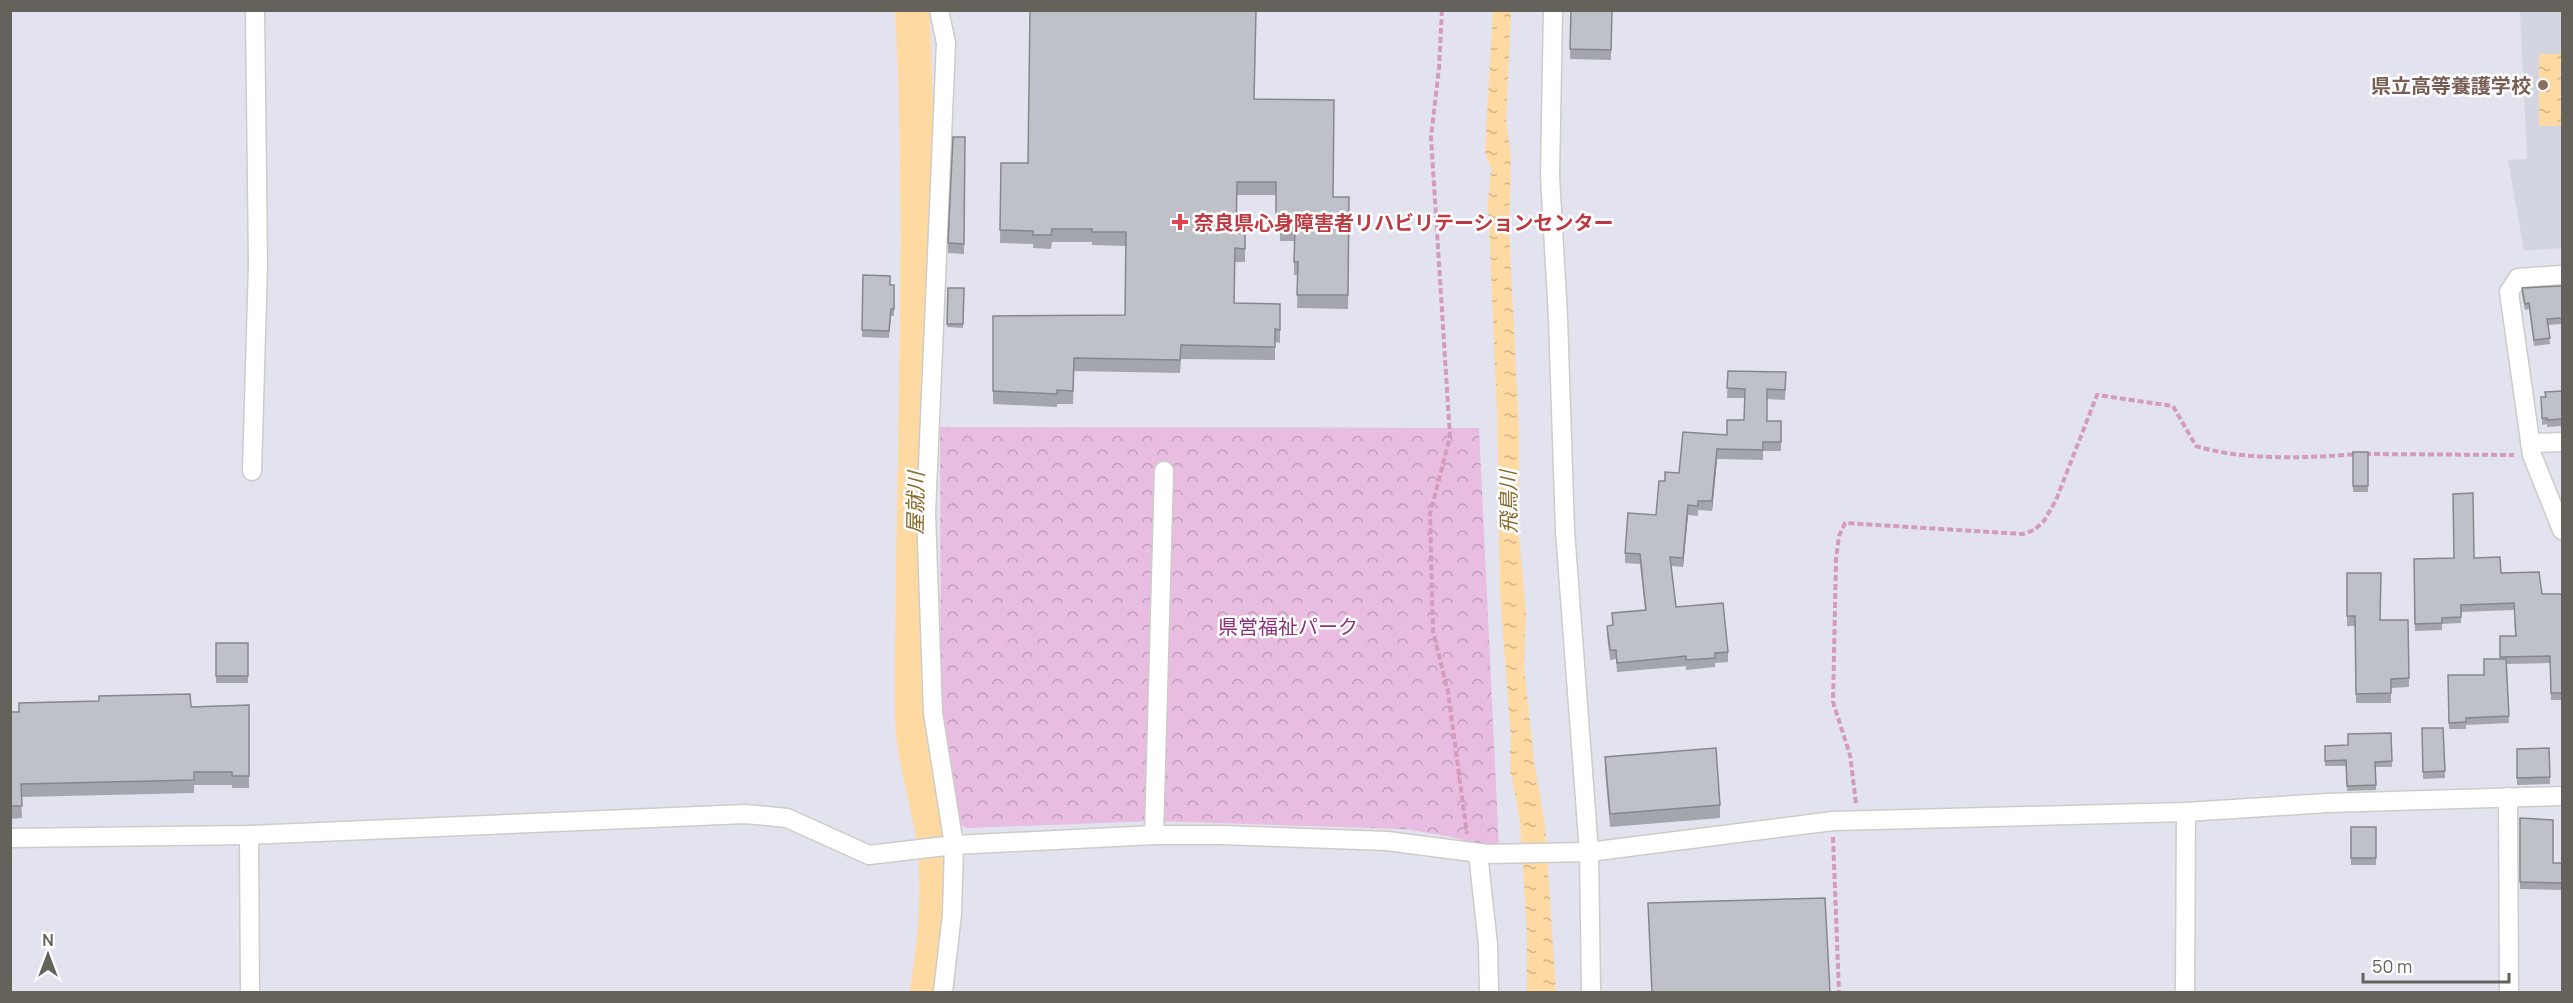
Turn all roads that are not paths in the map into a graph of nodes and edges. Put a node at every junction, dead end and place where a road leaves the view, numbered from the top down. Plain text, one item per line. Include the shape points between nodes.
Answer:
1 (255, 10) edge
2 (939, 10) edge
3 (1553, 10) edge
4 (2562, 275) edge
5 (2562, 442) edge
6 (2531, 449) junction
7 (252, 471) dead end
8 (1164, 471) dead end
9 (2562, 530) edge
10 (2562, 796) edge
11 (2508, 797) junction
12 (2186, 812) junction
13 (249, 835) junction
14 (1154, 835) junction
15 (10, 838) edge
16 (950, 846) junction
17 (1584, 852) junction
18 (1478, 853) junction
19 (250, 993) edge
20 (943, 993) edge
21 (1489, 993) edge
22 (1592, 993) edge
23 (2185, 993) edge
24 (2509, 993) edge

1 - 7 street via 258,264
2 - 16 street via 946,43 926,513 933,713
3 - 17 street via 1550,176
4 - 6 street via 2518,278 2509,292
5 - 6 street
6 - 9 street
8 - 14 street
10 - 11 street
11 - 12 street
11 - 24 street
12 - 17 street via 1833,821
12 - 23 street
13 - 15 street
13 - 16 street via 746,814 787,818 869,855
13 - 19 street
14 - 16 street
14 - 18 street via 1387,841
16 - 20 street via 952,915
17 - 18 street
17 - 22 street
18 - 21 street

